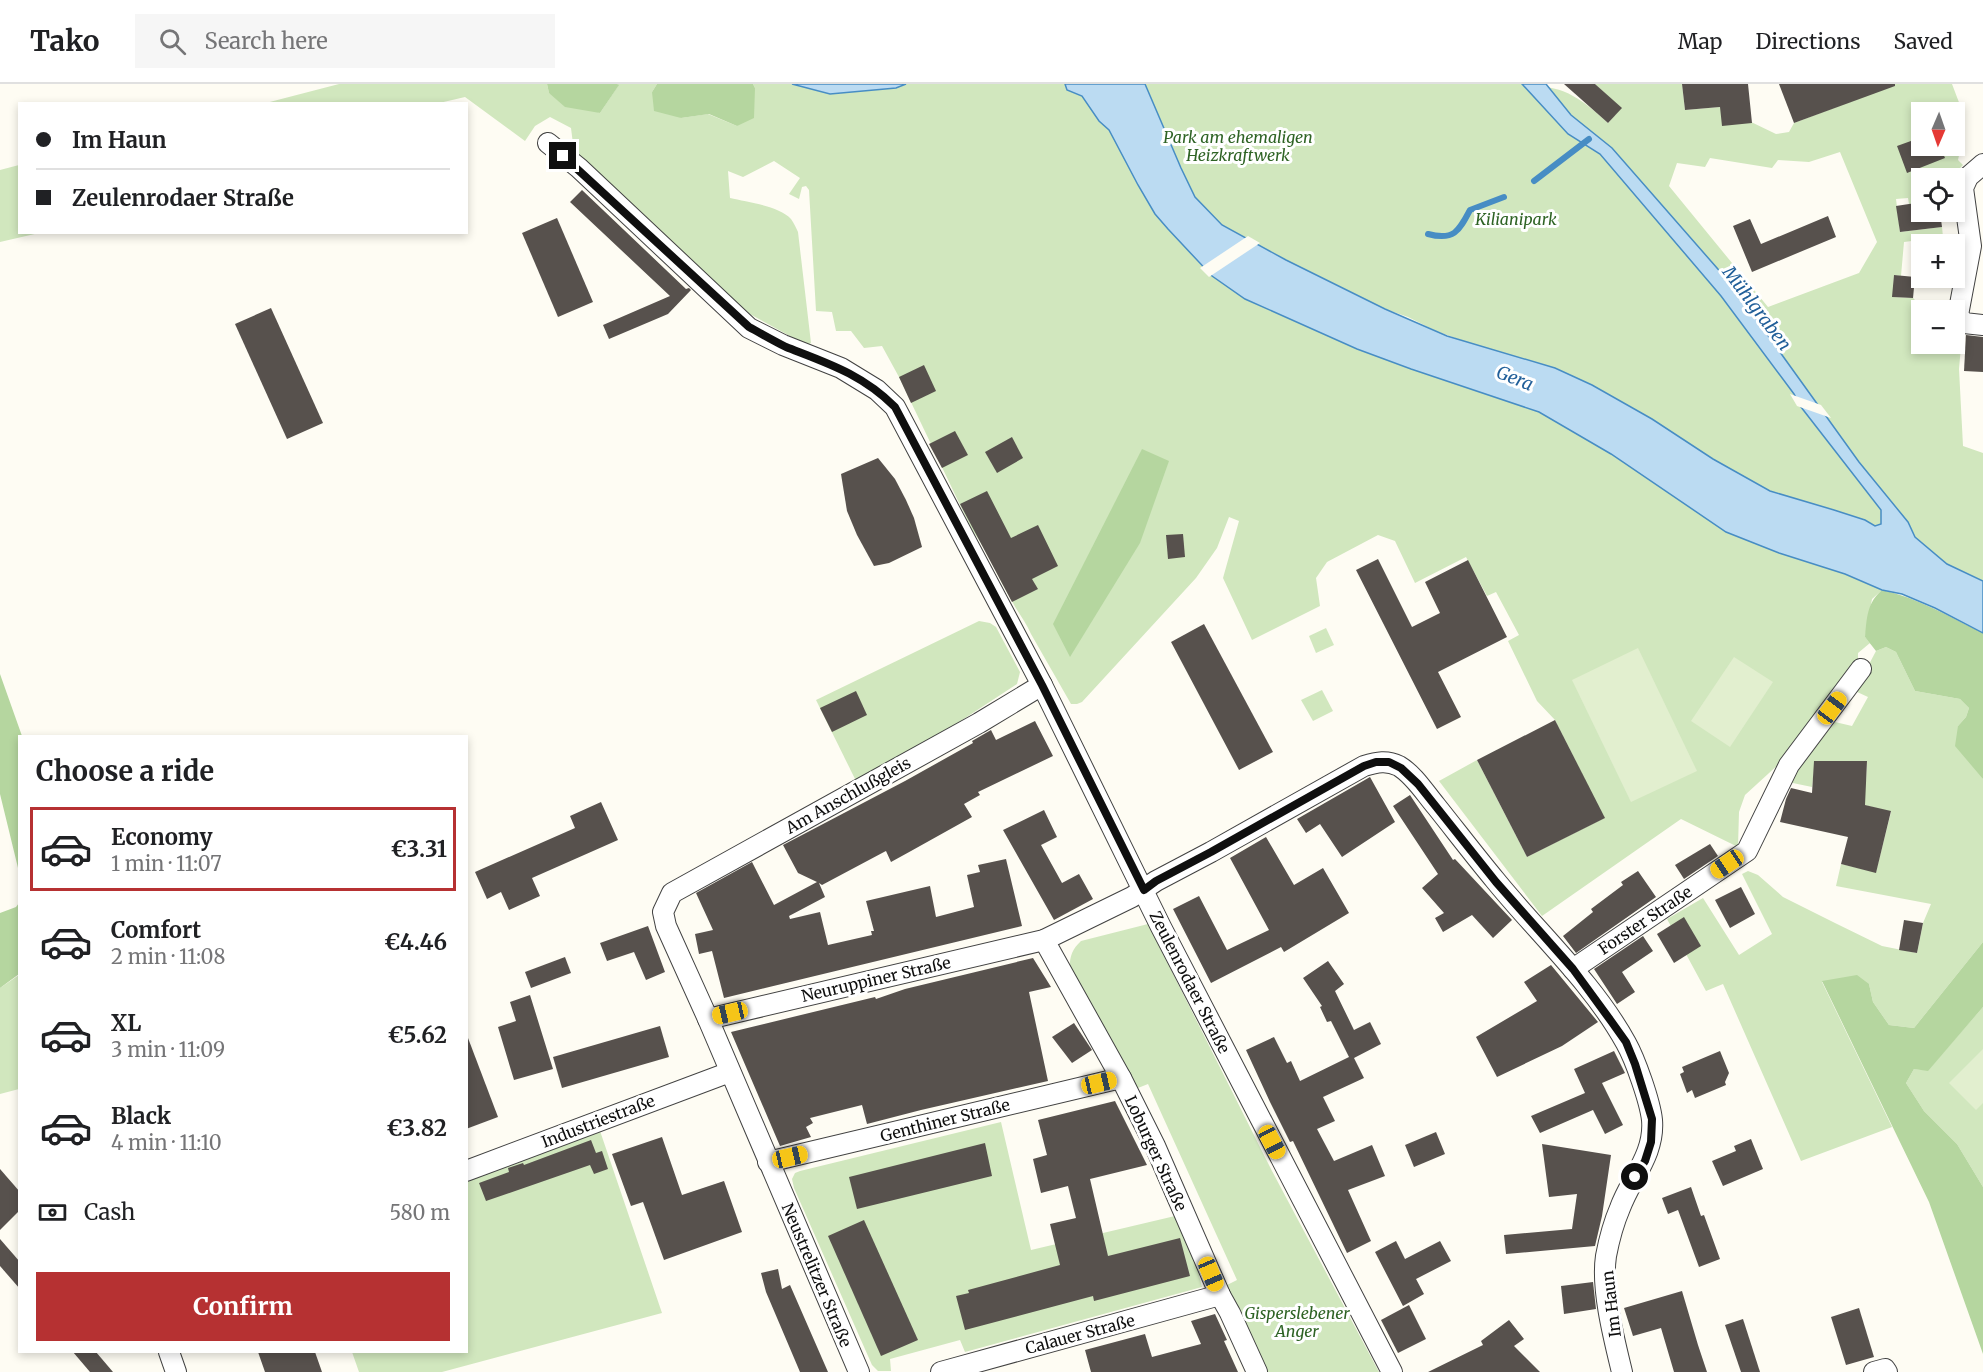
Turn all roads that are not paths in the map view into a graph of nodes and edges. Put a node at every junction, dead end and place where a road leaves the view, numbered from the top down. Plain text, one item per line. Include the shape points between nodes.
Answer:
1 (548, 143) dead end
2 (1983, 164) edge
3 (1983, 325) edge
4 (1861, 669) dead end
5 (1042, 685) junction
6 (1389, 762) joint
7 (1144, 890) junction
8 (663, 912) joint
9 (1044, 940) junction
10 (1573, 969) junction
11 (708, 1018) junction
12 (730, 1072) junction
13 (1121, 1078) junction
14 (768, 1162) junction
15 (468, 1170) edge
16 (1220, 1295) junction
17 (168, 1353) edge
18 (176, 1372) edge
19 (859, 1372) edge
20 (941, 1372) edge
21 (1257, 1372) edge
22 (1392, 1372) edge
23 (1622, 1372) edge
24 (1874, 1372) edge
25 (1887, 1372) edge

1 - 5 street, Zeulenrodaer Straße via 749,327 841,368 877,390 895,407
2 - 3 street via 1968,177 1963,188 1971,246 1958,315 1964,323
4 - 10 street, Forster Straße via 1789,765 1746,851
5 - 7 street, Zeulenrodaer Straße
5 - 8 street, Am Anschlußgleis via 672,893
6 - 7 street, Neuruppiner Straße via 1364,766
6 - 10 street, Im Haun via 1418,784 1496,882
7 - 9 street, Neuruppiner Straße
7 - 22 street, Zeulenrodaer Straße
8 - 11 street, Neustrelitzer Straße
9 - 11 street, Neuruppiner Straße
9 - 13 street, Loburger Straße
10 - 23 street, Im Haun via 1626,1042 1652,1119 1645,1161 1619,1210 1606,1256 1607,1288
11 - 12 street, Neustrelitzer Straße
12 - 14 street, Neustrelitzer Straße
12 - 15 street, Industriestraße
13 - 14 street, Genthiner Straße
13 - 16 street, Loburger Straße
14 - 19 street, Neustrelitzer Straße
16 - 20 street, Calauer Straße
16 - 21 street, Loburger Straße
17 - 18 street
24 - 25 street

